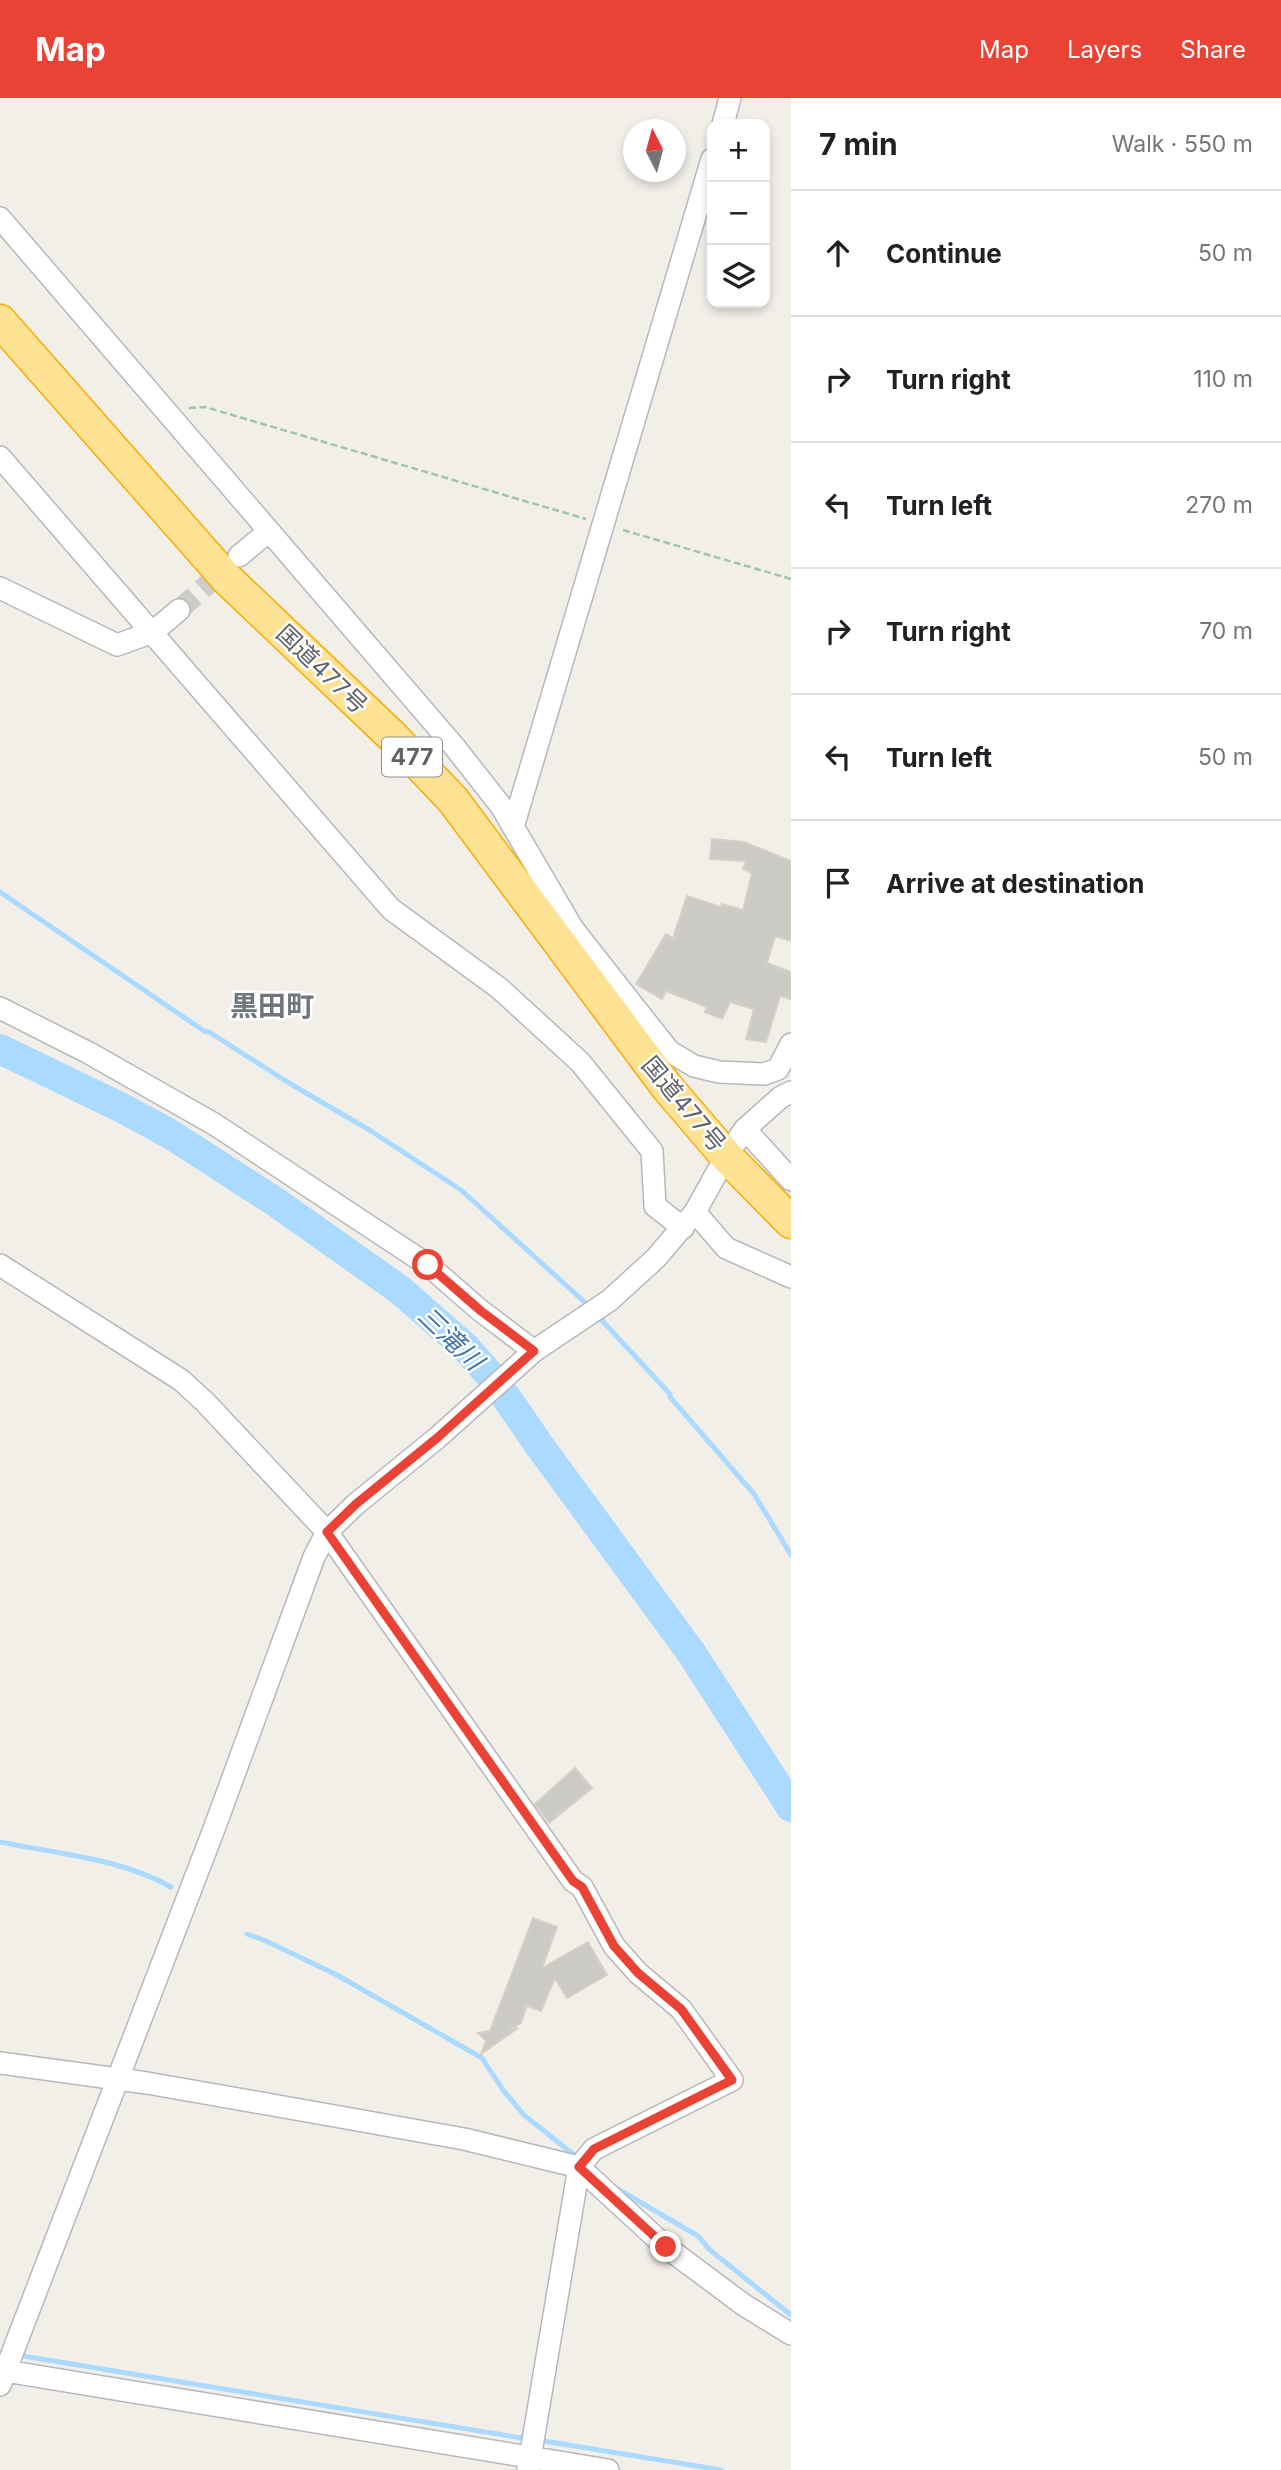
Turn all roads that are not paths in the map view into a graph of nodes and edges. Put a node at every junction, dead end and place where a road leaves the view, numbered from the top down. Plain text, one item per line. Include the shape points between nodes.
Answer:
1 (730, 98) edge
2 (724, 119) edge
3 (707, 176) edge
4 (0, 218) edge
5 (0, 321) edge
6 (0, 457) edge
7 (269, 531) junction
8 (239, 556) tunnel mouth
9 (0, 588) edge
10 (179, 610) tunnel mouth
11 (153, 632) junction
12 (513, 827) junction
13 (0, 1008) edge
14 (791, 1044) edge
15 (791, 1092) edge
16 (745, 1129) junction
17 (726, 1156) junction
18 (791, 1180) edge
19 (689, 1220) junction
20 (791, 1222) edge
21 (0, 1265) edge
22 (791, 1277) edge
23 (533, 1353) junction
24 (327, 1532) junction
25 (0, 2063) edge
26 (116, 2078) junction
27 (584, 2162) junction
28 (791, 2334) edge
29 (3, 2373) edge
30 (530, 2459) edge
31 (608, 2470) edge

1 - 2 street
3 - 12 street
4 - 7 street
5 - 17 highway, 国道477号 / 477 via 227,579 453,800 667,1087
6 - 11 street
7 - 8 street
7 - 12 street via 453,745 502,806
9 - 11 street via 117,645
10 - 11 street
11 - 19 street via 391,909 499,988 580,1062 652,1151 655,1206
12 - 14 street via 573,929 669,1051 694,1066 764,1074 778,1069
13 - 23 street via 214,1124 428,1265
15 - 16 street
16 - 17 street
16 - 18 street
17 - 19 street
17 - 20 highway, 国道477号 / 477
19 - 22 street via 726,1248
19 - 23 street via 610,1300
21 - 24 street via 181,1380
23 - 24 street
24 - 26 street
24 - 27 street via 573,1881 582,1887 614,1946 681,2009 732,2080 594,2149
25 - 26 street
26 - 27 street
26 - 29 street
27 - 28 street via 666,2247
27 - 30 street
29 - 30 street
30 - 31 street

